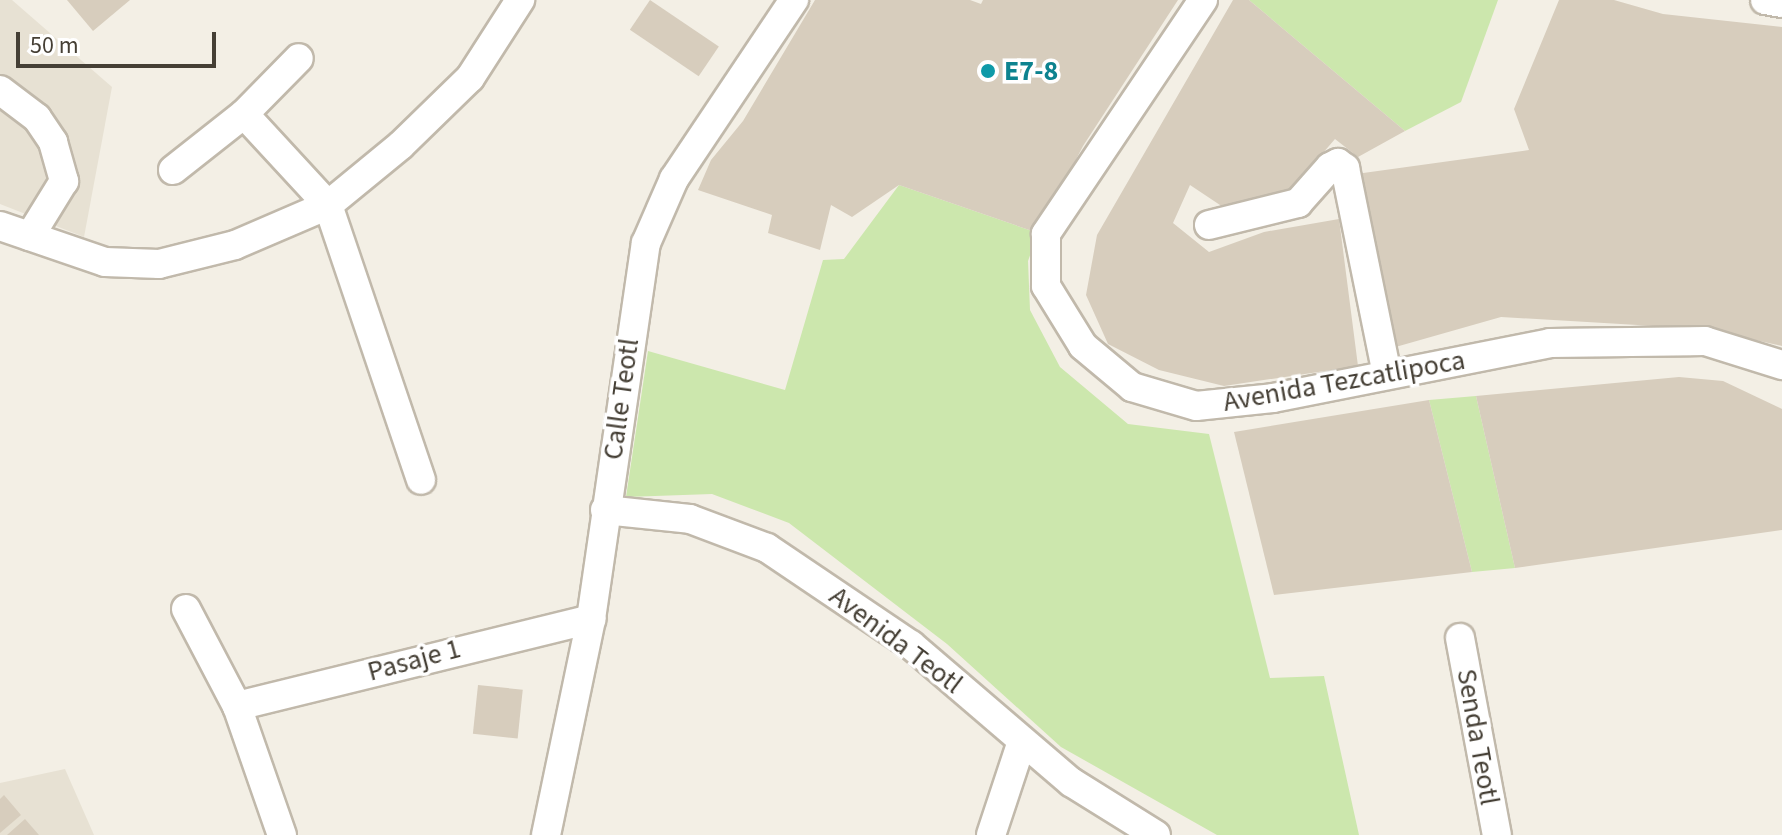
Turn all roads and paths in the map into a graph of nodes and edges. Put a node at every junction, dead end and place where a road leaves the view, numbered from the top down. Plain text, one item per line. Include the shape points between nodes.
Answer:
1 (520, 0) edge
2 (794, 0) edge
3 (1203, 0) edge
4 (1765, 0) edge
5 (1782, 3) edge
6 (299, 58) dead end
7 (0, 90) edge
8 (244, 114) junction
9 (173, 170) dead end
10 (1353, 202) junction
11 (1298, 203) junction
12 (328, 205) junction
13 (1209, 225) dead end
14 (0, 226) edge
15 (30, 236) junction
16 (1782, 365) edge
17 (1387, 375) junction
18 (421, 480) dead end
19 (605, 510) junction
20 (186, 609) dead end
21 (591, 619) junction
22 (1460, 638) dead end
23 (237, 706) junction
24 (1022, 741) junction
25 (282, 835) edge
26 (546, 835) edge
27 (991, 835) edge
28 (1156, 835) edge
29 (1497, 835) edge

1 - 12 street via 470,78
2 - 19 street, Calle Teotl via 674,179 646,243
3 - 17 street, Avenida Tezcatlipoca via 1046,234 1046,286 1083,346 1132,387 1196,406 1273,398
4 - 5 street
6 - 8 street
7 - 15 street via 37,118 53,142 64,181
8 - 9 street
8 - 12 street
10 - 11 street
10 - 11 street via 1345,168 1338,163
10 - 17 street
11 - 13 street
12 - 15 street via 235,245 159,264 105,262
12 - 18 street
14 - 15 street
16 - 17 street, Avenida Tezcatlipoca via 1705,341 1550,343
19 - 21 street, Calle Teotl
19 - 24 street, Avenida Teotl via 690,519 767,548 911,645
20 - 23 street
21 - 23 street, Pasaje 1
21 - 26 street, Calle Teotl
22 - 29 street, Senda Teotl
23 - 25 street
24 - 27 street
24 - 28 street, Avenida Teotl via 1071,782

